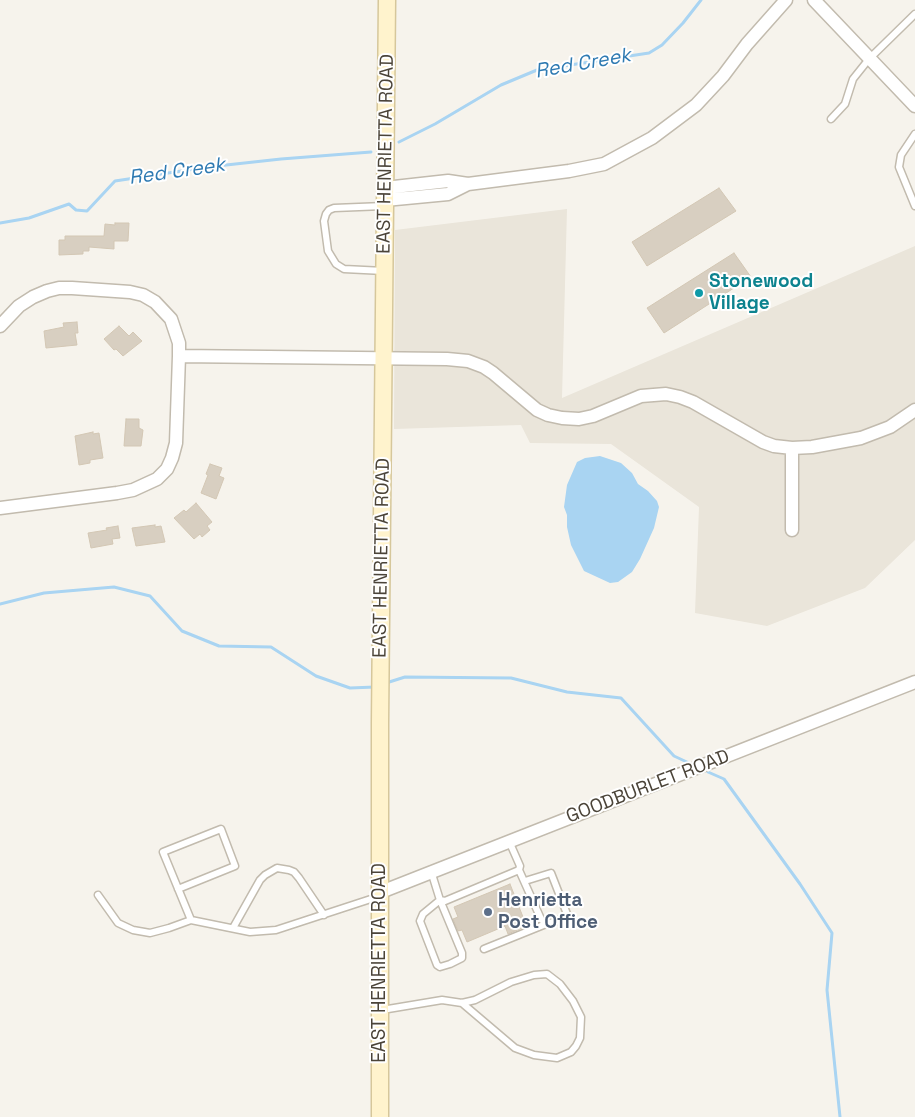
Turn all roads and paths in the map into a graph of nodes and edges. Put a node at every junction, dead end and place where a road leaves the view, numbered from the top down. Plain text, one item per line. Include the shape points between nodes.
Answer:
1 (387, 0) edge
2 (786, 0) edge
3 (814, 0) edge
4 (915, 14) edge
5 (869, 59) junction
6 (915, 106) edge
7 (831, 120) dead end
8 (915, 134) edge
9 (385, 198) junction
10 (915, 206) edge
11 (384, 271) junction
12 (0, 326) edge
13 (179, 356) junction
14 (384, 359) junction
15 (915, 410) edge
16 (792, 448) junction
17 (0, 508) edge
18 (792, 530) dead end
19 (915, 682) edge
20 (509, 841) junction
21 (520, 870) junction
22 (431, 871) junction
23 (525, 882) junction
24 (178, 890) junction
25 (381, 894) junction
26 (98, 895) dead end
27 (440, 900) junction
28 (324, 916) junction
29 (190, 920) junction
30 (546, 924) junction
31 (232, 928) junction
32 (484, 949) dead end
33 (462, 1003) junction
34 (380, 1010) junction
35 (380, 1117) edge

1 - 9 main road, EAST HENRIETTA ROAD
2 - 9 street via 696,105 652,138 604,164 468,184 448,181
3 - 5 street
4 - 5 lane
5 - 6 street
5 - 7 lane via 853,79 845,104
8 - 10 lane via 900,156 899,167
9 - 11 main road, EAST HENRIETTA ROAD
9 - 11 lane via 334,208 329,210 324,221 328,251 336,264 344,269
11 - 14 main road, EAST HENRIETTA ROAD
12 - 13 street via 19,306 47,291 72,288 130,292 154,302 171,320 179,343
13 - 14 street
13 - 17 street via 176,443 167,469 157,479 146,486 117,493
14 - 16 street via 468,361 493,373 537,410 562,418 593,416 641,396 666,394 680,397 763,442
14 - 25 main road, EAST HENRIETTA ROAD
15 - 16 street via 890,427 861,438
16 - 18 street
19 - 20 street, GOODBURLET ROAD
20 - 21 lane
20 - 22 street, GOODBURLET ROAD
21 - 23 lane
21 - 27 lane via 445,901
22 - 25 street, GOODBURLET ROAD
22 - 27 lane
23 - 30 lane
23 - 30 lane via 551,873 567,914
24 - 24 lane via 163,852 220,829 235,866
24 - 29 lane
25 - 28 lane
25 - 34 main road, EAST HENRIETTA ROAD
26 - 29 lane via 118,923 133,930 150,933
27 - 27 lane via 423,914 420,921 440,967 462,958
28 - 31 lane via 276,930 250,932
28 - 31 lane via 294,872 277,868 260,880
29 - 31 lane
30 - 32 lane
33 - 33 lane via 511,982 547,974 573,1001 581,1017 580,1038 571,1052 557,1058 534,1055 515,1048
33 - 34 lane via 442,1000
34 - 35 main road, EAST HENRIETTA ROAD

